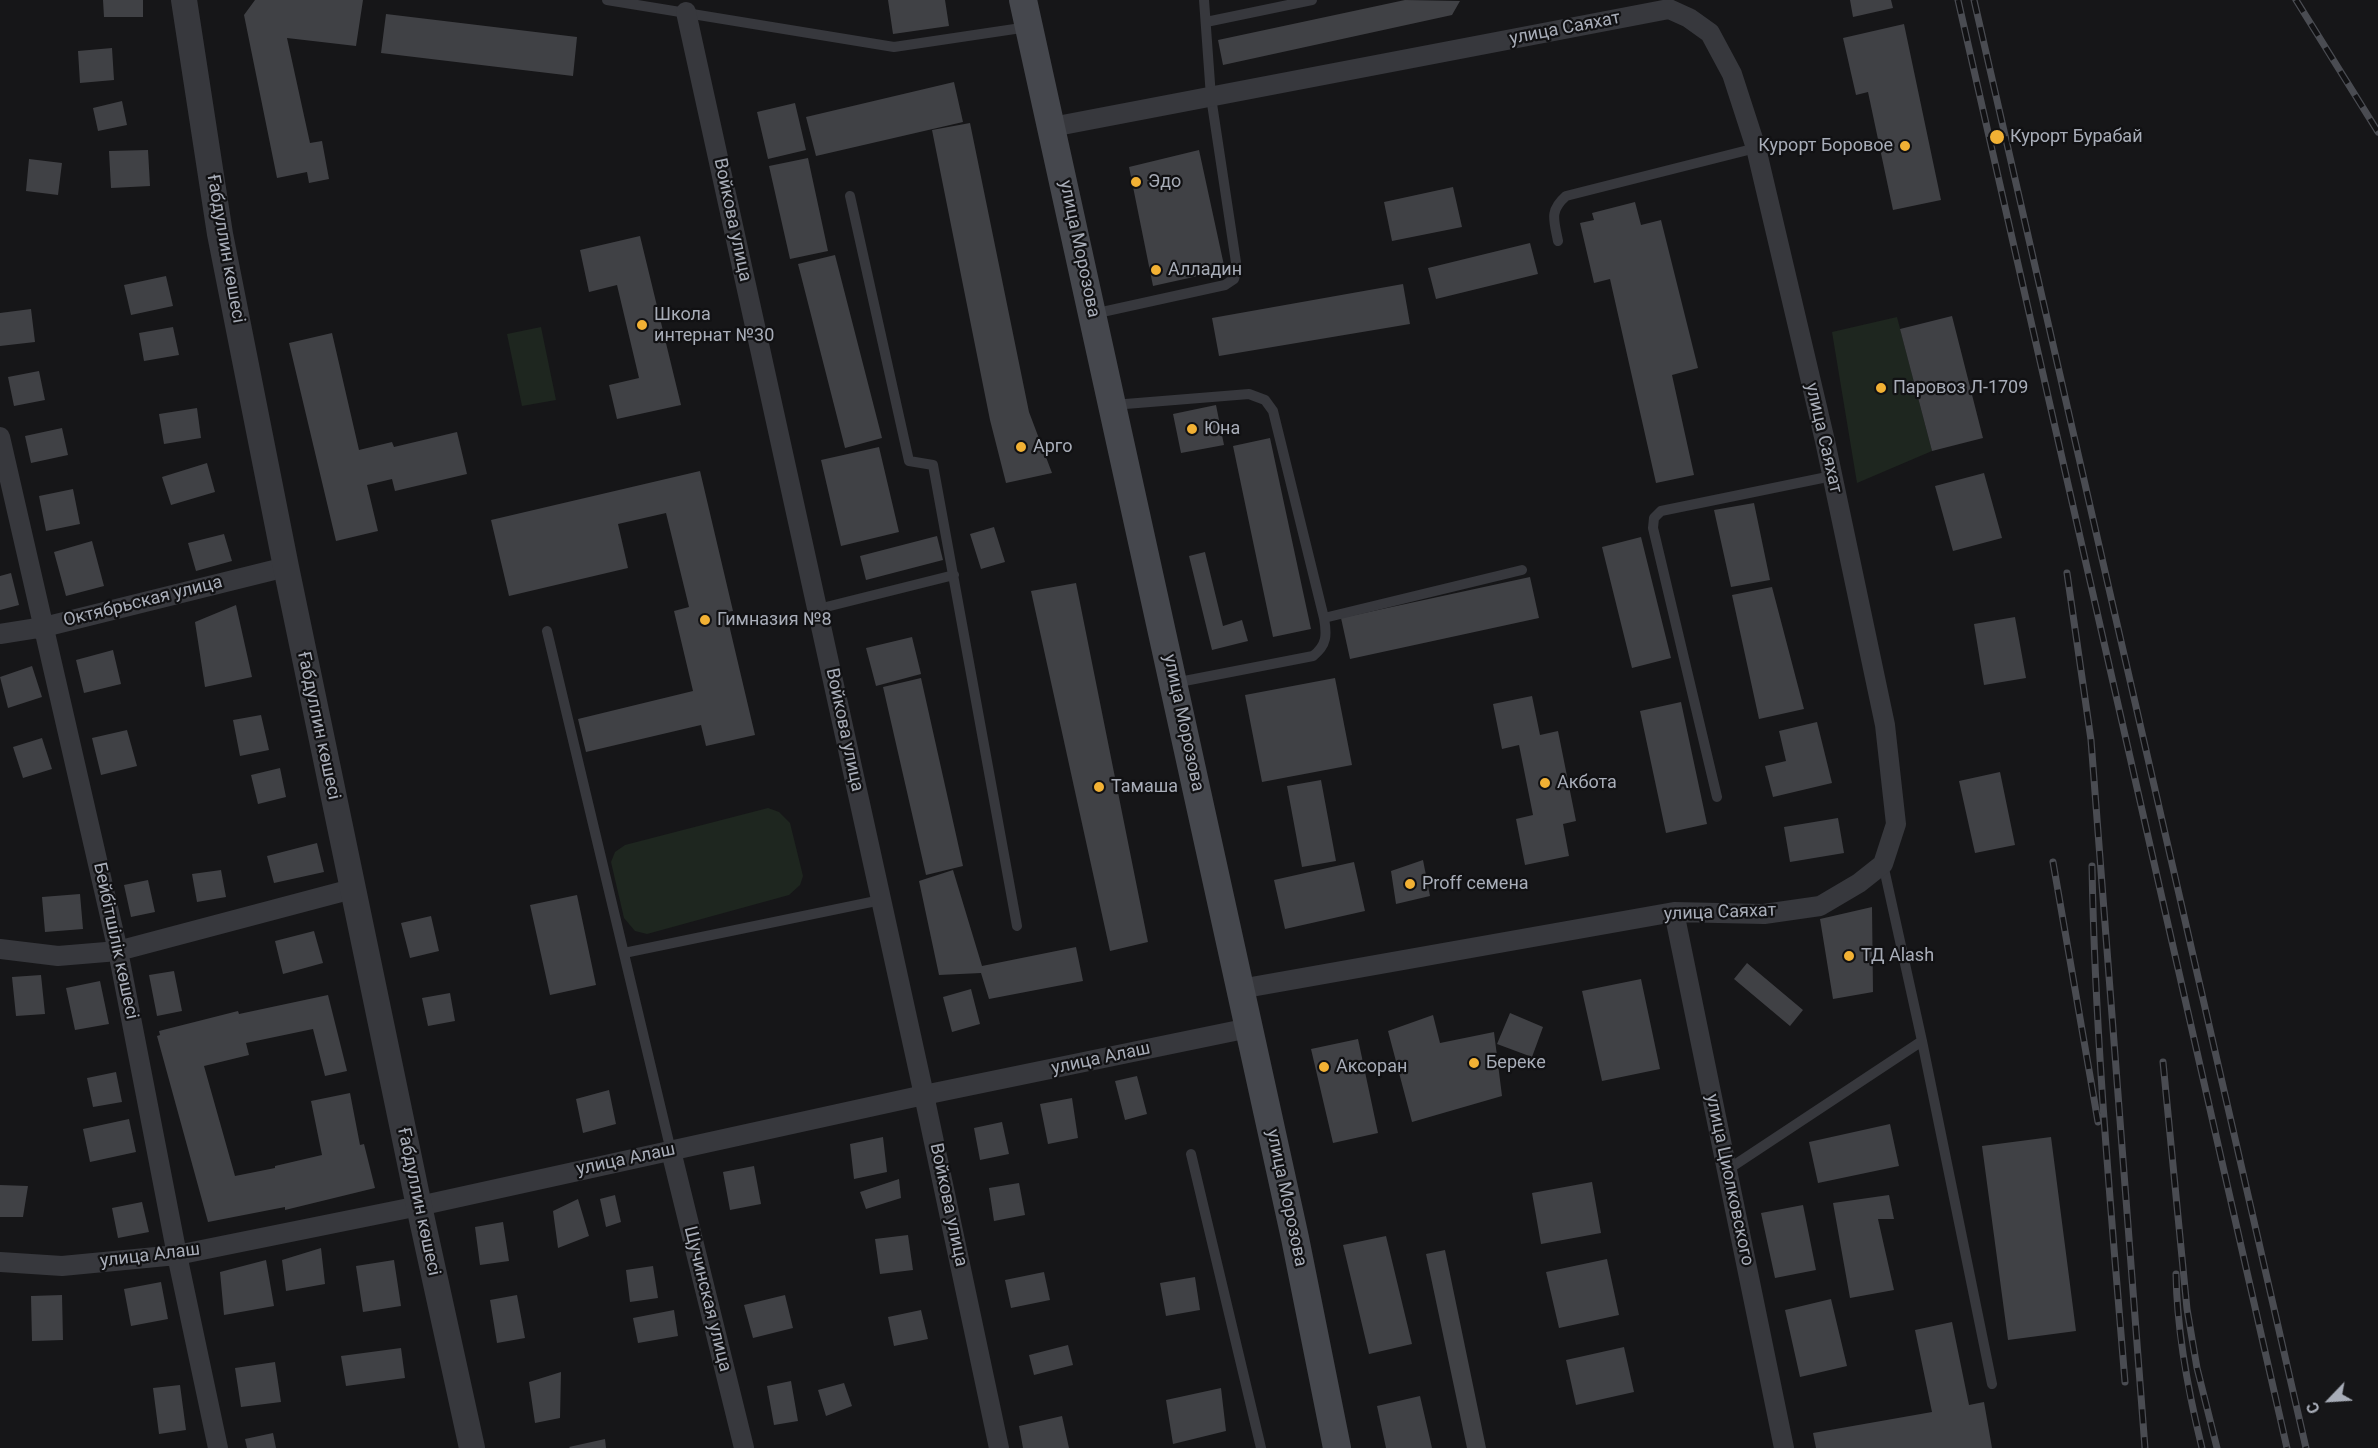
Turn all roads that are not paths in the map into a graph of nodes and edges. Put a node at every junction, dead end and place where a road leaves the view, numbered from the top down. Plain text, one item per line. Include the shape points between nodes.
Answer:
1 (184, 0) edge
2 (607, 0) edge
3 (1204, 0) edge
4 (1312, 0) edge
5 (1674, 4) edge
6 (686, 12) junction
7 (1026, 13) edge
8 (1206, 22) junction
9 (1210, 98) junction
10 (1052, 127) junction
11 (1756, 148) junction
12 (850, 196) dead end
13 (1558, 241) dead end
14 (1093, 314) junction
15 (1113, 405) junction
16 (0, 437) edge
17 (1832, 476) junction
18 (286, 567) junction
19 (1522, 570) dead end
20 (954, 575) junction
21 (818, 609) junction
22 (1324, 618) junction
23 (44, 627) junction
24 (548, 631) dead end
25 (0, 634) edge
26 (1174, 683) junction
27 (1717, 796) dead end
28 (1883, 864) junction
29 (352, 889) junction
30 (881, 900) junction
31 (1674, 912) junction
32 (1017, 926) dead end
33 (0, 949) edge
34 (118, 951) junction
35 (624, 953) junction
36 (1240, 989) junction
37 (1249, 1028) junction
38 (1922, 1041) junction
39 (924, 1095) junction
40 (671, 1150) junction
41 (1191, 1154) dead end
42 (1727, 1170) junction
43 (418, 1206) junction
44 (177, 1255) junction
45 (0, 1262) edge
46 (1992, 1384) dead end
47 (218, 1448) edge
48 (472, 1448) edge
49 (744, 1448) edge
50 (999, 1448) edge
51 (1261, 1448) edge
52 (1337, 1448) edge
53 (1784, 1448) edge

1 - 18 street, Ғабдуллин көшесі via 220,234
2 - 6 lane
3 - 8 lane
4 - 8 lane
5 - 9 street, улица Саяхат
5 - 11 street, улица Саяхат via 1710,33 1732,74
6 - 7 lane via 894,47
6 - 21 street, Войкова улица
7 - 10 main road, улица Морозова
8 - 9 lane
9 - 10 street, улица Саяхат
9 - 14 lane via 1237,269 1234,279 1226,285
10 - 14 main road, улица Морозова
11 - 13 lane via 1566,196 1557,204 1554,215
11 - 17 street, улица Саяхат
12 - 20 lane via 909,461 933,465
14 - 15 main road, улица Морозова
15 - 22 lane via 1249,394 1265,399 1273,411
15 - 26 main road, улица Морозова
16 - 23 street, Бейбітшілік көшесі
17 - 27 lane via 1661,511 1654,518 1653,528
17 - 28 street, улица Саяхат via 1885,725 1896,824
18 - 23 street, Октябрьская улица
18 - 29 street, Ғабдуллин көшесі
19 - 22 lane
20 - 21 lane
20 - 32 lane
21 - 30 street, Войкова улица
22 - 26 lane via 1327,635 1323,648 1313,656
23 - 25 street, Октябрьская улица
23 - 34 street, Бейбітшілік көшесі
24 - 35 lane
26 - 36 main road, улица Морозова
28 - 31 street, улица Саяхат via 1820,906 1764,914
28 - 38 lane
29 - 34 street
29 - 43 street, Ғабдуллин көшесі
30 - 35 lane
30 - 39 street, Войкова улица
31 - 36 street, улица Саяхат
31 - 42 street, улица Циолковского
33 - 34 street via 58,956
34 - 44 street, Бейбітшілік көшесі
35 - 40 lane
36 - 37 main road, улица Морозова
37 - 39 street, улица Алаш
37 - 52 main road, улица Морозова
38 - 42 lane
38 - 46 lane
39 - 40 street, улица Алаш
39 - 50 street, Войкова улица
40 - 43 street, улица Алаш
40 - 49 street, Щучинская улица
41 - 51 lane
42 - 53 street, улица Циолковского
43 - 44 street, улица Алаш
43 - 48 street, Ғабдуллин көшесі
44 - 45 street, улица Алаш via 62,1266
44 - 47 street, Бейбітшілік көшесі

